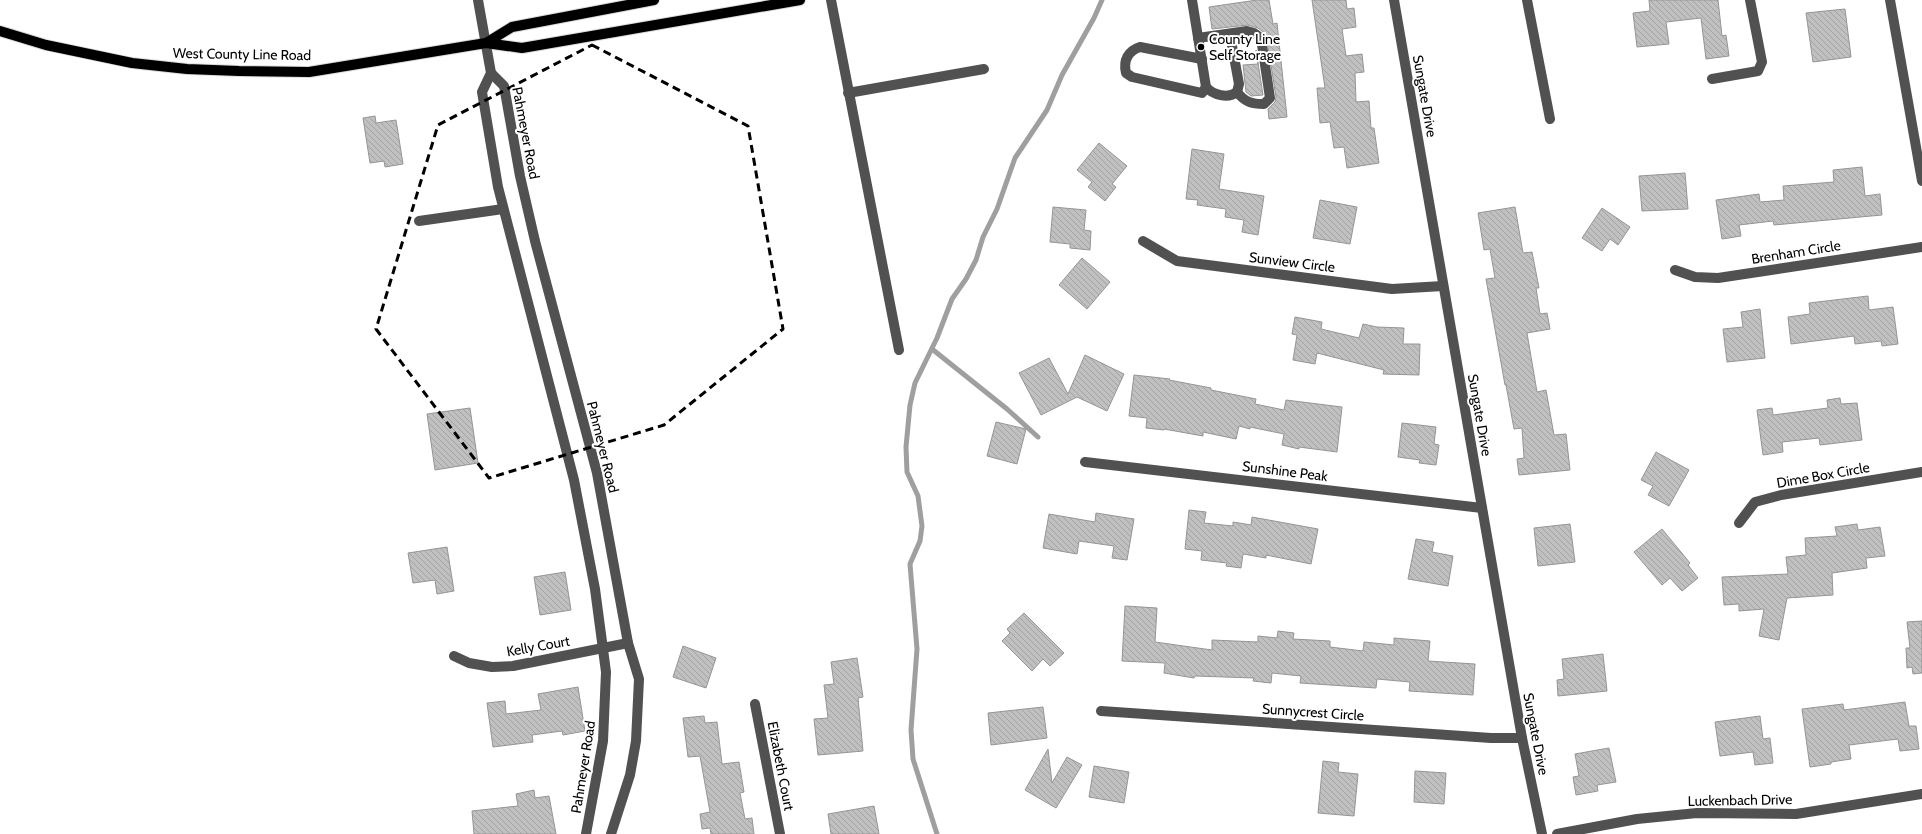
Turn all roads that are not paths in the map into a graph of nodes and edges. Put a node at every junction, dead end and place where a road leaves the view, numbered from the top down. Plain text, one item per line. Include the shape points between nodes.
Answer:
1 (478, 0) edge
2 (654, 0) edge
3 (800, 0) edge
4 (831, 0) edge
5 (1192, 0) edge
6 (1394, 0) edge
7 (1527, 0) edge
8 (1750, 0) edge
9 (1890, 0) edge
10 (0, 31) edge
11 (1230, 35) junction
12 (1198, 38) junction
13 (486, 43) junction
14 (1202, 59) junction
15 (984, 69) dead end
16 (491, 73) junction
17 (1712, 79) dead end
18 (1206, 87) junction
19 (1237, 92) junction
20 (848, 93) junction
21 (1550, 119) dead end
22 (1922, 181) edge
23 (503, 210) junction
24 (419, 221) dead end
25 (1143, 241) dead end
26 (1922, 247) edge
27 (1675, 270) dead end
28 (1443, 286) junction
29 (899, 350) dead end
30 (1085, 462) dead end
31 (1922, 472) edge
32 (1482, 508) junction
33 (1738, 523) dead end
34 (628, 643) junction
35 (603, 648) junction
36 (454, 656) dead end
37 (755, 704) dead end
38 (1102, 711) dead end
39 (1522, 738) junction
40 (1922, 794) edge
41 (586, 834) edge
42 (611, 834) edge
43 (780, 834) edge
44 (1542, 834) edge
45 (1558, 834) edge

1 - 13 street
2 - 13 main road, West County Line Road via 512,27
3 - 13 main road, West County Line Road via 522,48
4 - 20 street
5 - 12 street
6 - 28 street, Sungate Drive
7 - 21 street
8 - 17 street via 1762,62 1758,71
9 - 22 street
10 - 13 main road, West County Line Road via 46,45 132,63 239,71 308,72
11 - 12 street
11 - 19 street via 1239,84
11 - 19 street via 1247,31 1261,38 1270,98 1264,104 1253,104 1242,99
12 - 14 street
13 - 16 street
14 - 18 street
14 - 18 street via 1140,47 1127,55 1125,68 1126,73 1132,77 1191,92 1202,93
15 - 20 street
16 - 23 street, Pahmeyer Road via 482,92
16 - 34 street, Pahmeyer Road via 504,86 535,241 597,473
18 - 19 street via 1209,91 1222,96 1233,96
20 - 29 street
23 - 24 street
23 - 35 street, Pahmeyer Road via 574,480 594,581
25 - 28 street, Sunview Circle via 1178,261 1392,289
26 - 27 street, Brenham Circle via 1718,278 1695,277
28 - 32 street, Sungate Drive
30 - 32 street, Sunshine Peak
31 - 33 street, Dime Box Circle via 1781,495 1755,502
32 - 39 street, Sungate Drive
34 - 35 street, Kelly Court
34 - 42 street, Pahmeyer Road via 639,679 637,733 630,775
35 - 36 street, Kelly Court via 492,668 469,663
35 - 41 street, Pahmeyer Road via 606,672 603,735
37 - 43 street, Elizabeth Court
38 - 39 street, Sunnycrest Circle
39 - 44 street, Sungate Drive
40 - 45 street, Luckenbach Drive via 1796,814 1697,813 1637,819

